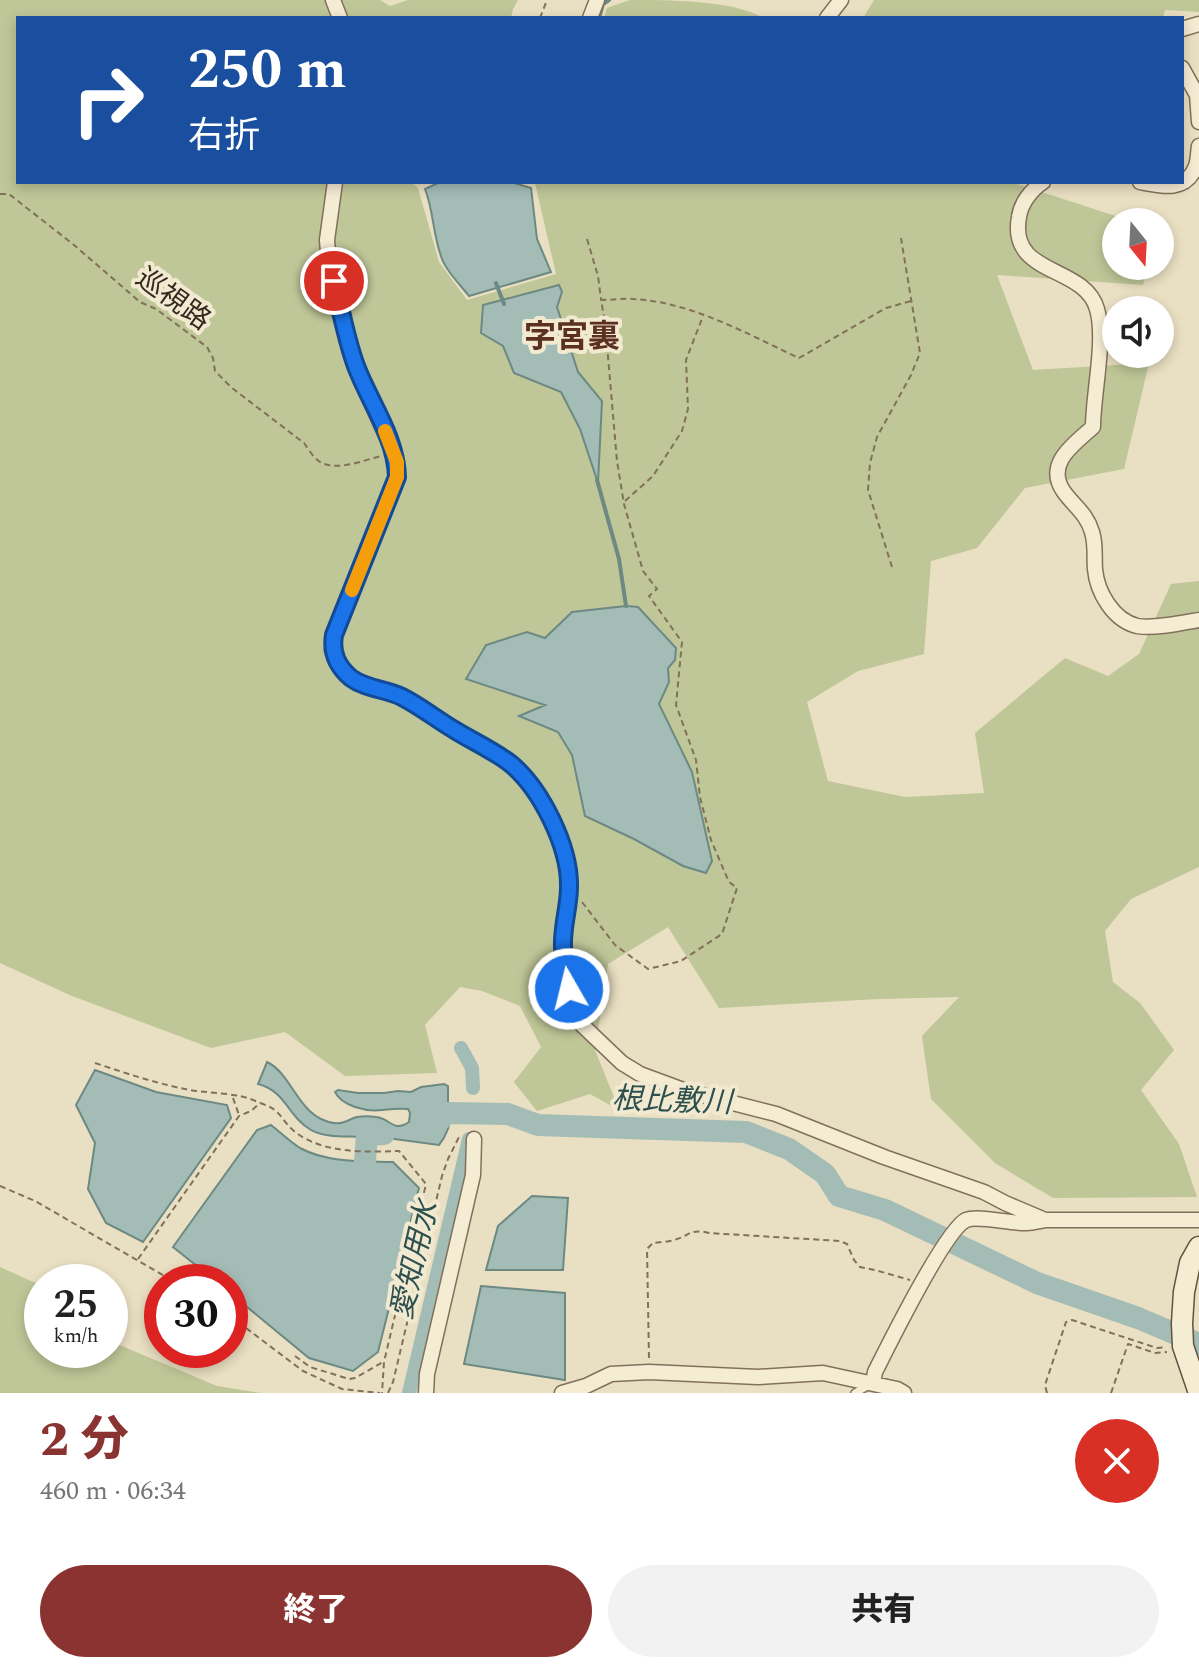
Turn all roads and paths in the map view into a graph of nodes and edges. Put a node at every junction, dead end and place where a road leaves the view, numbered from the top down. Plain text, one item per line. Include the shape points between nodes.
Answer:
1 (841, 0) edge
2 (829, 16) edge
3 (1184, 72) edge
4 (1199, 122) edge
5 (1199, 146) edge
6 (1184, 182) edge
7 (335, 184) edge
8 (1041, 184) edge
9 (1149, 184) edge
10 (1179, 184) edge
11 (0, 194) edge
12 (901, 238) dead end
13 (587, 239) dead end
14 (601, 300) junction
15 (911, 301) junction
16 (704, 315) junction
17 (397, 462) junction
18 (624, 501) junction
19 (892, 567) dead end
20 (1199, 620) edge
21 (569, 886) junction
22 (95, 1063) dead end
23 (232, 1096) junction
24 (260, 1103) junction
25 (239, 1116) junction
26 (467, 1138) joint
27 (0, 1186) edge
28 (1045, 1220) junction
29 (1199, 1220) edge
30 (1199, 1247) edge
31 (138, 1259) junction
32 (146, 1264) edge
33 (921, 1284) junction
34 (248, 1330) edge
35 (1184, 1348) junction
36 (295, 1356) dead end
37 (384, 1362) junction
38 (649, 1372) junction
39 (873, 1383) junction
40 (381, 1393) edge
41 (388, 1393) edge
42 (426, 1393) edge
43 (562, 1393) edge
44 (855, 1393) edge
45 (904, 1393) edge
46 (1047, 1393) edge
47 (1111, 1393) edge
48 (1199, 1393) edge

1 - 2 street
3 - 4 street via 1197,95
5 - 6 street via 1196,167
7 - 17 street via 329,264 357,370
8 - 20 street via 1020,209 1021,245 1031,260 1083,288 1097,306 1099,323 1093,427 1066,450 1057,468 1058,481 1092,531 1101,593 1112,609 1136,626
9 - 10 street
11 - 17 path, 巡視路 via 9,194 140,302 207,347 215,371 232,388 323,463 341,465 381,456
12 - 15 path
13 - 14 path
14 - 16 path via 633,299
14 - 18 path
15 - 16 path via 886,308 799,358
15 - 19 path via 920,353 877,437 868,490
16 - 18 path via 686,360 688,409 682,431 653,476
17 - 21 street via 397,477 332,650 350,677 401,696 496,753 528,780 557,831
18 - 21 path via 643,571 657,589 649,596 682,642 676,705 696,760 711,840 729,882 737,888 722,934 681,961 648,969 615,945
21 - 28 street via 563,945 569,989 580,1023 622,1063 686,1091 776,1114
22 - 23 path via 189,1090
23 - 24 path
23 - 25 path
24 - 25 path
24 - 37 path via 273,1107 310,1140 339,1149 399,1151 426,1184
25 - 31 path
26 - 41 path via 448,1159 442,1176
26 - 42 street via 473,1175
27 - 31 path
28 - 29 street
28 - 33 street via 1029,1224 969,1218 958,1225
30 - 35 street via 1184,1292
31 - 32 path
33 - 38 path via 860,1267 840,1241 699,1231 653,1243 647,1249
33 - 39 street
34 - 40 path via 303,1371 342,1389
35 - 46 path via 1157,1348 1072,1320 1066,1322 1045,1385
35 - 47 path via 1155,1353 1128,1344
35 - 48 street
36 - 37 path via 310,1367 349,1379
37 - 40 path
38 - 39 street via 758,1377 823,1373
38 - 43 street via 611,1374
39 - 44 lane
39 - 45 street

